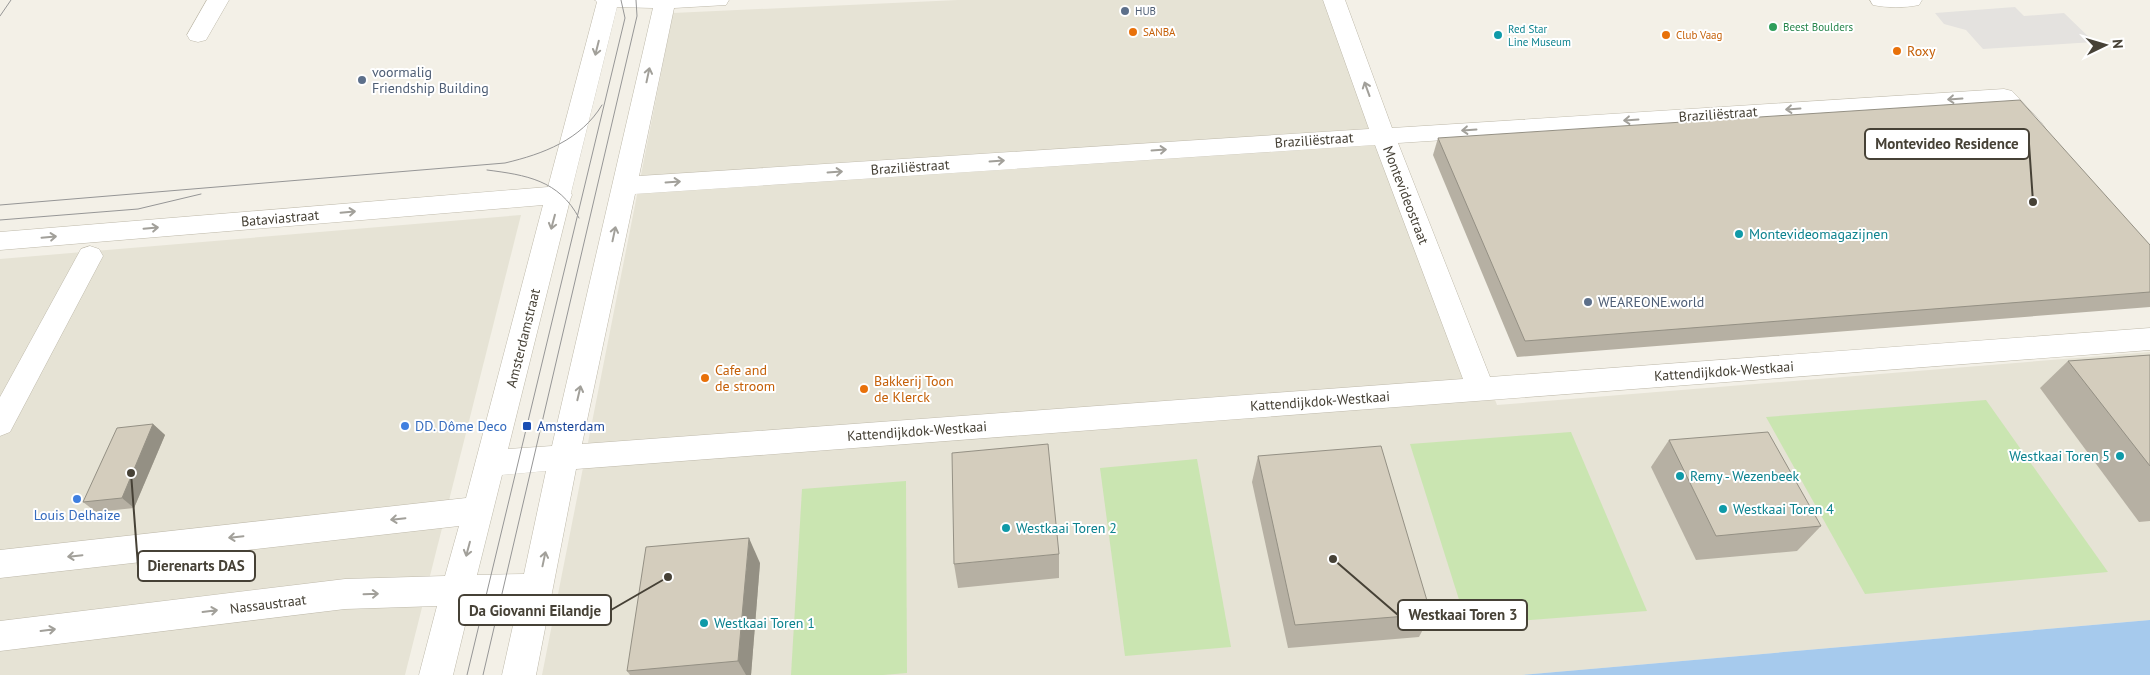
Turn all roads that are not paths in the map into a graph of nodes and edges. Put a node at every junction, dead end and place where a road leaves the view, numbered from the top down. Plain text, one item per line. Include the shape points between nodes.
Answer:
1 (218, 0) edge
2 (607, 0) edge
3 (718, 0) edge
4 (1334, 0) edge
5 (1881, 0) edge
6 (1912, 0) edge
7 (665, 2) junction
8 (198, 35) dead end
9 (1383, 135) junction
10 (2050, 148) edge
11 (624, 186) junction
12 (560, 195) junction
13 (0, 241) edge
14 (90, 256) dead end
15 (2150, 339) edge
16 (1481, 390) junction
17 (0, 424) edge
18 (564, 458) junction
19 (491, 463) junction
20 (479, 510) junction
21 (0, 564) edge
22 (538, 588) junction
23 (458, 590) junction
24 (0, 636) edge
25 (436, 675) edge
26 (519, 675) edge

1 - 8 street
2 - 7 street
2 -> 12 street, Amsterdamstraat
3 - 7 street
9 -> 4 street, Montevideostraat
5 - 6 street
11 -> 7 street
10 -> 9 street, Braziliëstraat via 2004,96
11 -> 9 street, Braziliëstraat
9 - 16 street, Montevideostraat
18 -> 11 street
13 -> 12 street, Bataviastraat
12 -> 19 street, Amsterdamstraat
14 - 17 street
15 - 16 street, Kattendijkdok-Westkaai
16 - 18 street, Kattendijkdok-Westkaai
18 - 19 street, Kattendijkdok-Westkaai
22 -> 18 street
19 - 20 street, Amsterdamstraat
20 -> 21 street
20 -> 23 street, Amsterdamstraat
22 - 23 street, Nassaustraat
22 - 26 street
24 -> 23 street, Nassaustraat via 345,594
23 - 25 street, Amsterdamstraat

